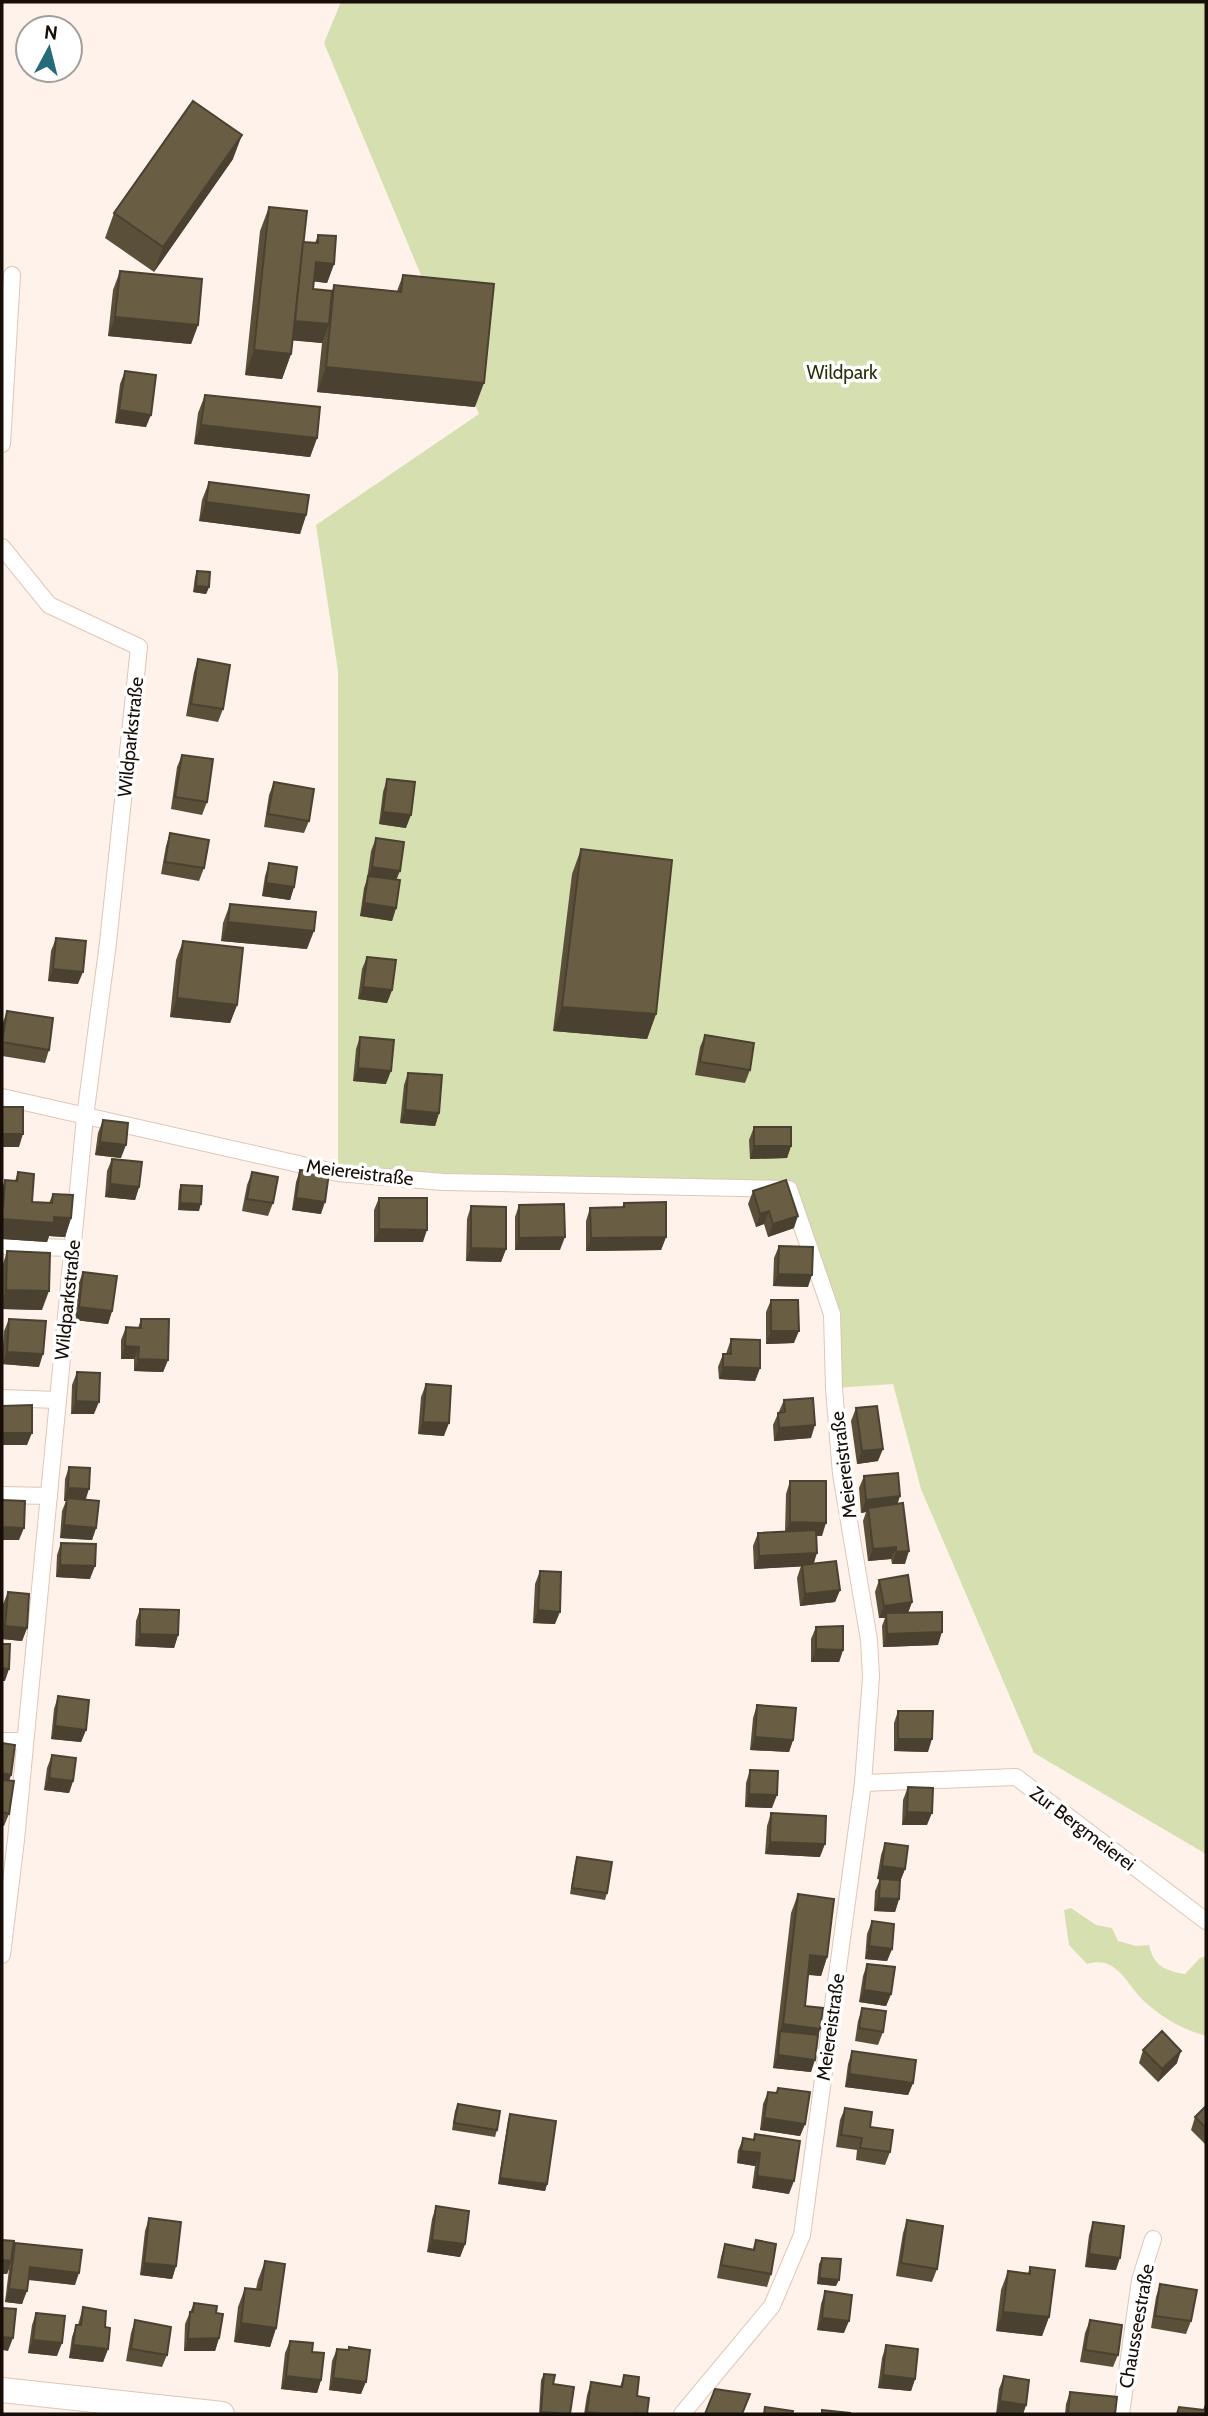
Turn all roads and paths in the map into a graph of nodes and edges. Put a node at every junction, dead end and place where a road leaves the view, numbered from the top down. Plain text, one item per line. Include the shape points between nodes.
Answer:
1 (12, 275) dead end
2 (2, 444) edge
3 (2, 547) edge
4 (2, 1097) edge
5 (85, 1117) junction
6 (2, 1246) edge
7 (72, 1248) junction
8 (2, 1398) edge
9 (57, 1400) junction
10 (2, 1495) edge
11 (49, 1496) junction
12 (2, 1741) edge
13 (24, 1741) junction
14 (863, 1783) junction
15 (1206, 1921) edge
16 (2, 1955) edge
17 (1153, 2239) dead end
18 (2, 2390) edge
19 (222, 2414) edge
20 (682, 2414) edge
21 (1121, 2414) edge

1 - 2 street
3 - 5 street, Wildparkstraße via 49,605 139,647
4 - 5 street
5 - 7 street, Wildparkstraße
5 - 14 street, Meiereistraße via 338,1173 443,1182 789,1189 832,1314 841,1474 869,1640 871,1677
6 - 7 street
7 - 9 street, Wildparkstraße
8 - 9 street
9 - 11 street, Wildparkstraße
10 - 11 street
11 - 13 street, Wildparkstraße
12 - 13 street
13 - 16 street, Wildparkstraße
14 - 15 street, Zur Bergmeierei via 1016,1777
14 - 20 street, Meiereistraße via 802,2235 772,2306
17 - 21 street, Chausseestraße via 1140,2280
18 - 19 main road

